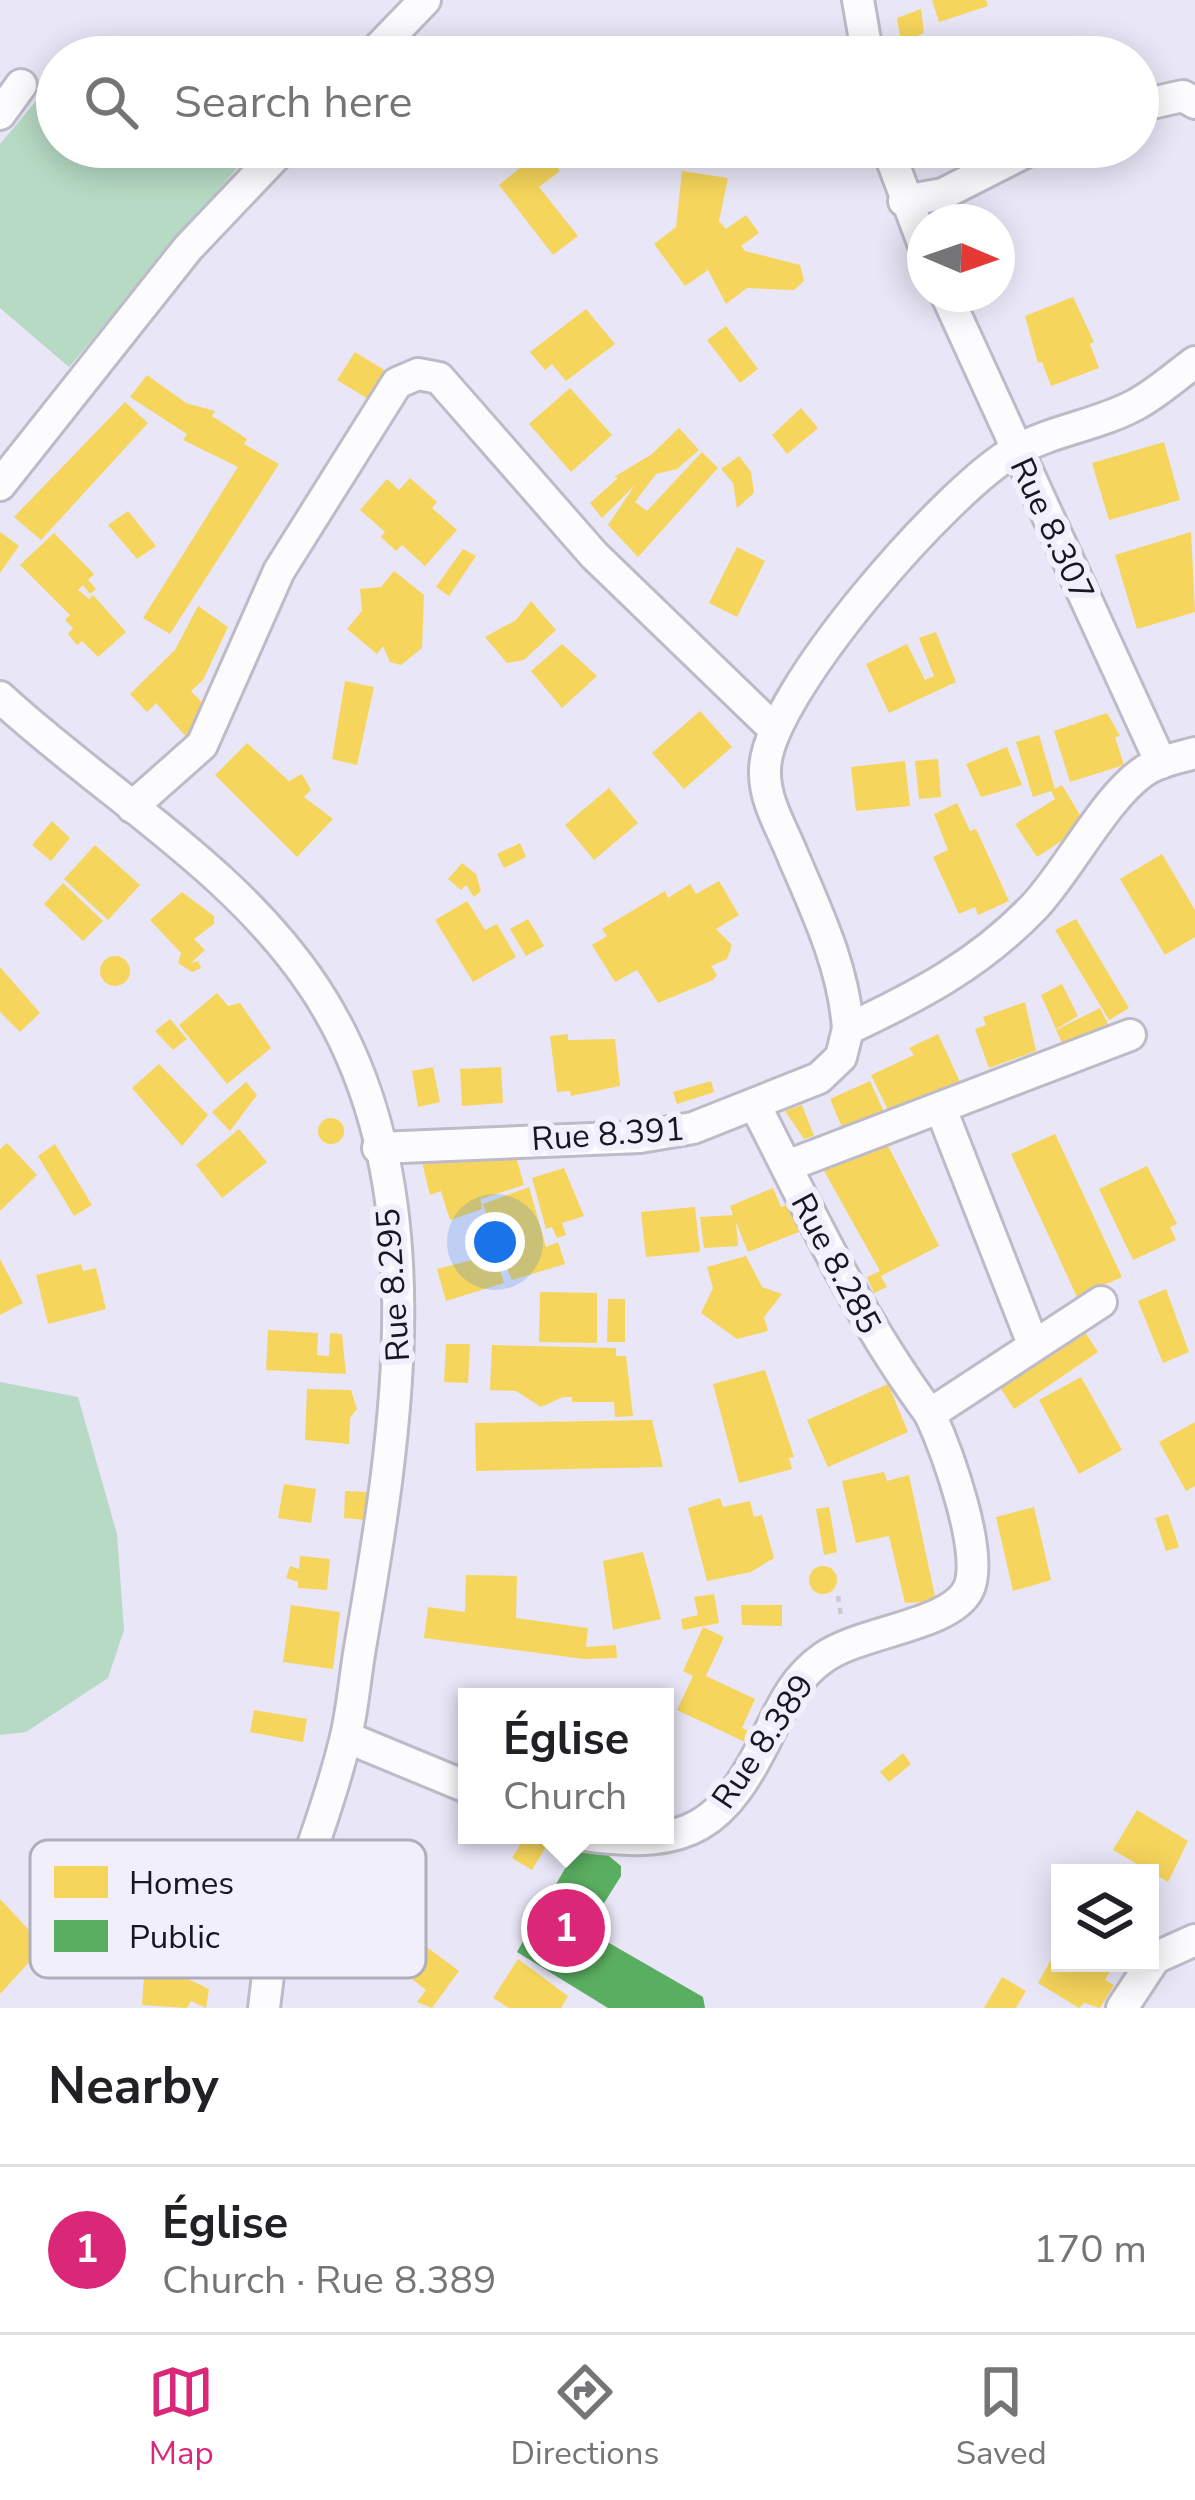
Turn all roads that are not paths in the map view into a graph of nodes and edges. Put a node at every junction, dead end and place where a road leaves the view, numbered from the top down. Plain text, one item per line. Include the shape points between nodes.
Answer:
1 (424, 0) edge
2 (858, 0) edge
3 (390, 36) edge
4 (864, 36) edge
5 (21, 85) dead end
6 (1159, 101) edge
7 (1195, 103) edge
8 (0, 114) edge
9 (264, 168) edge
10 (894, 168) edge
11 (994, 168) edge
12 (904, 201) junction
13 (907, 208) edge
14 (954, 312) edge
15 (1195, 362) edge
16 (1017, 450) junction
17 (0, 485) edge
18 (0, 697) edge
19 (774, 729) junction
20 (1195, 753) edge
21 (1161, 764) junction
22 (132, 807) junction
23 (848, 1030) junction
24 (1130, 1035) dead end
25 (755, 1105) junction
26 (941, 1109) junction
27 (378, 1148) junction
28 (787, 1166) junction
29 (1102, 1301) dead end
30 (1033, 1344) junction
31 (930, 1414) junction
32 (346, 1737) junction
33 (458, 1783) edge
34 (674, 1839) edge
35 (312, 1840) edge
36 (1195, 1940) edge
37 (268, 1978) edge
38 (264, 2008) edge
39 (1122, 2008) edge

1 - 3 street
2 - 4 street
5 - 8 street
6 - 7 street via 1183,95
9 - 17 street via 188,248
10 - 12 street
11 - 12 street via 943,194
12 - 13 street
14 - 16 street, Rue 8.307
15 - 16 street via 1136,405
16 - 19 street via 906,548
16 - 21 street, Rue 8.307
18 - 22 street, Rue 8.295
19 - 22 street via 594,555 439,378 418,374 398,383 279,571 202,745
19 - 23 street via 764,768 771,808 830,945
20 - 21 street
21 - 23 street via 1117,797 1071,863 989,950 950,980
22 - 27 street, Rue 8.295 via 238,898 313,985 341,1034
23 - 25 street, Rue 8.391 via 841,1057 820,1078
24 - 26 street
25 - 27 street, Rue 8.391 via 640,1138
25 - 28 street, Rue 8.285
26 - 28 street
26 - 30 street
27 - 32 street, Rue 8.295 via 395,1250 400,1363 377,1566
28 - 31 street, Rue 8.285 via 873,1335
29 - 30 street
30 - 31 street
31 - 34 street, Rue 8.389 via 956,1487 971,1586 946,1615 833,1650 806,1670 751,1769 703,1824
32 - 33 street
32 - 35 street, Rue 8.295
36 - 39 street via 1155,1958
37 - 38 street, Rue 8.295

